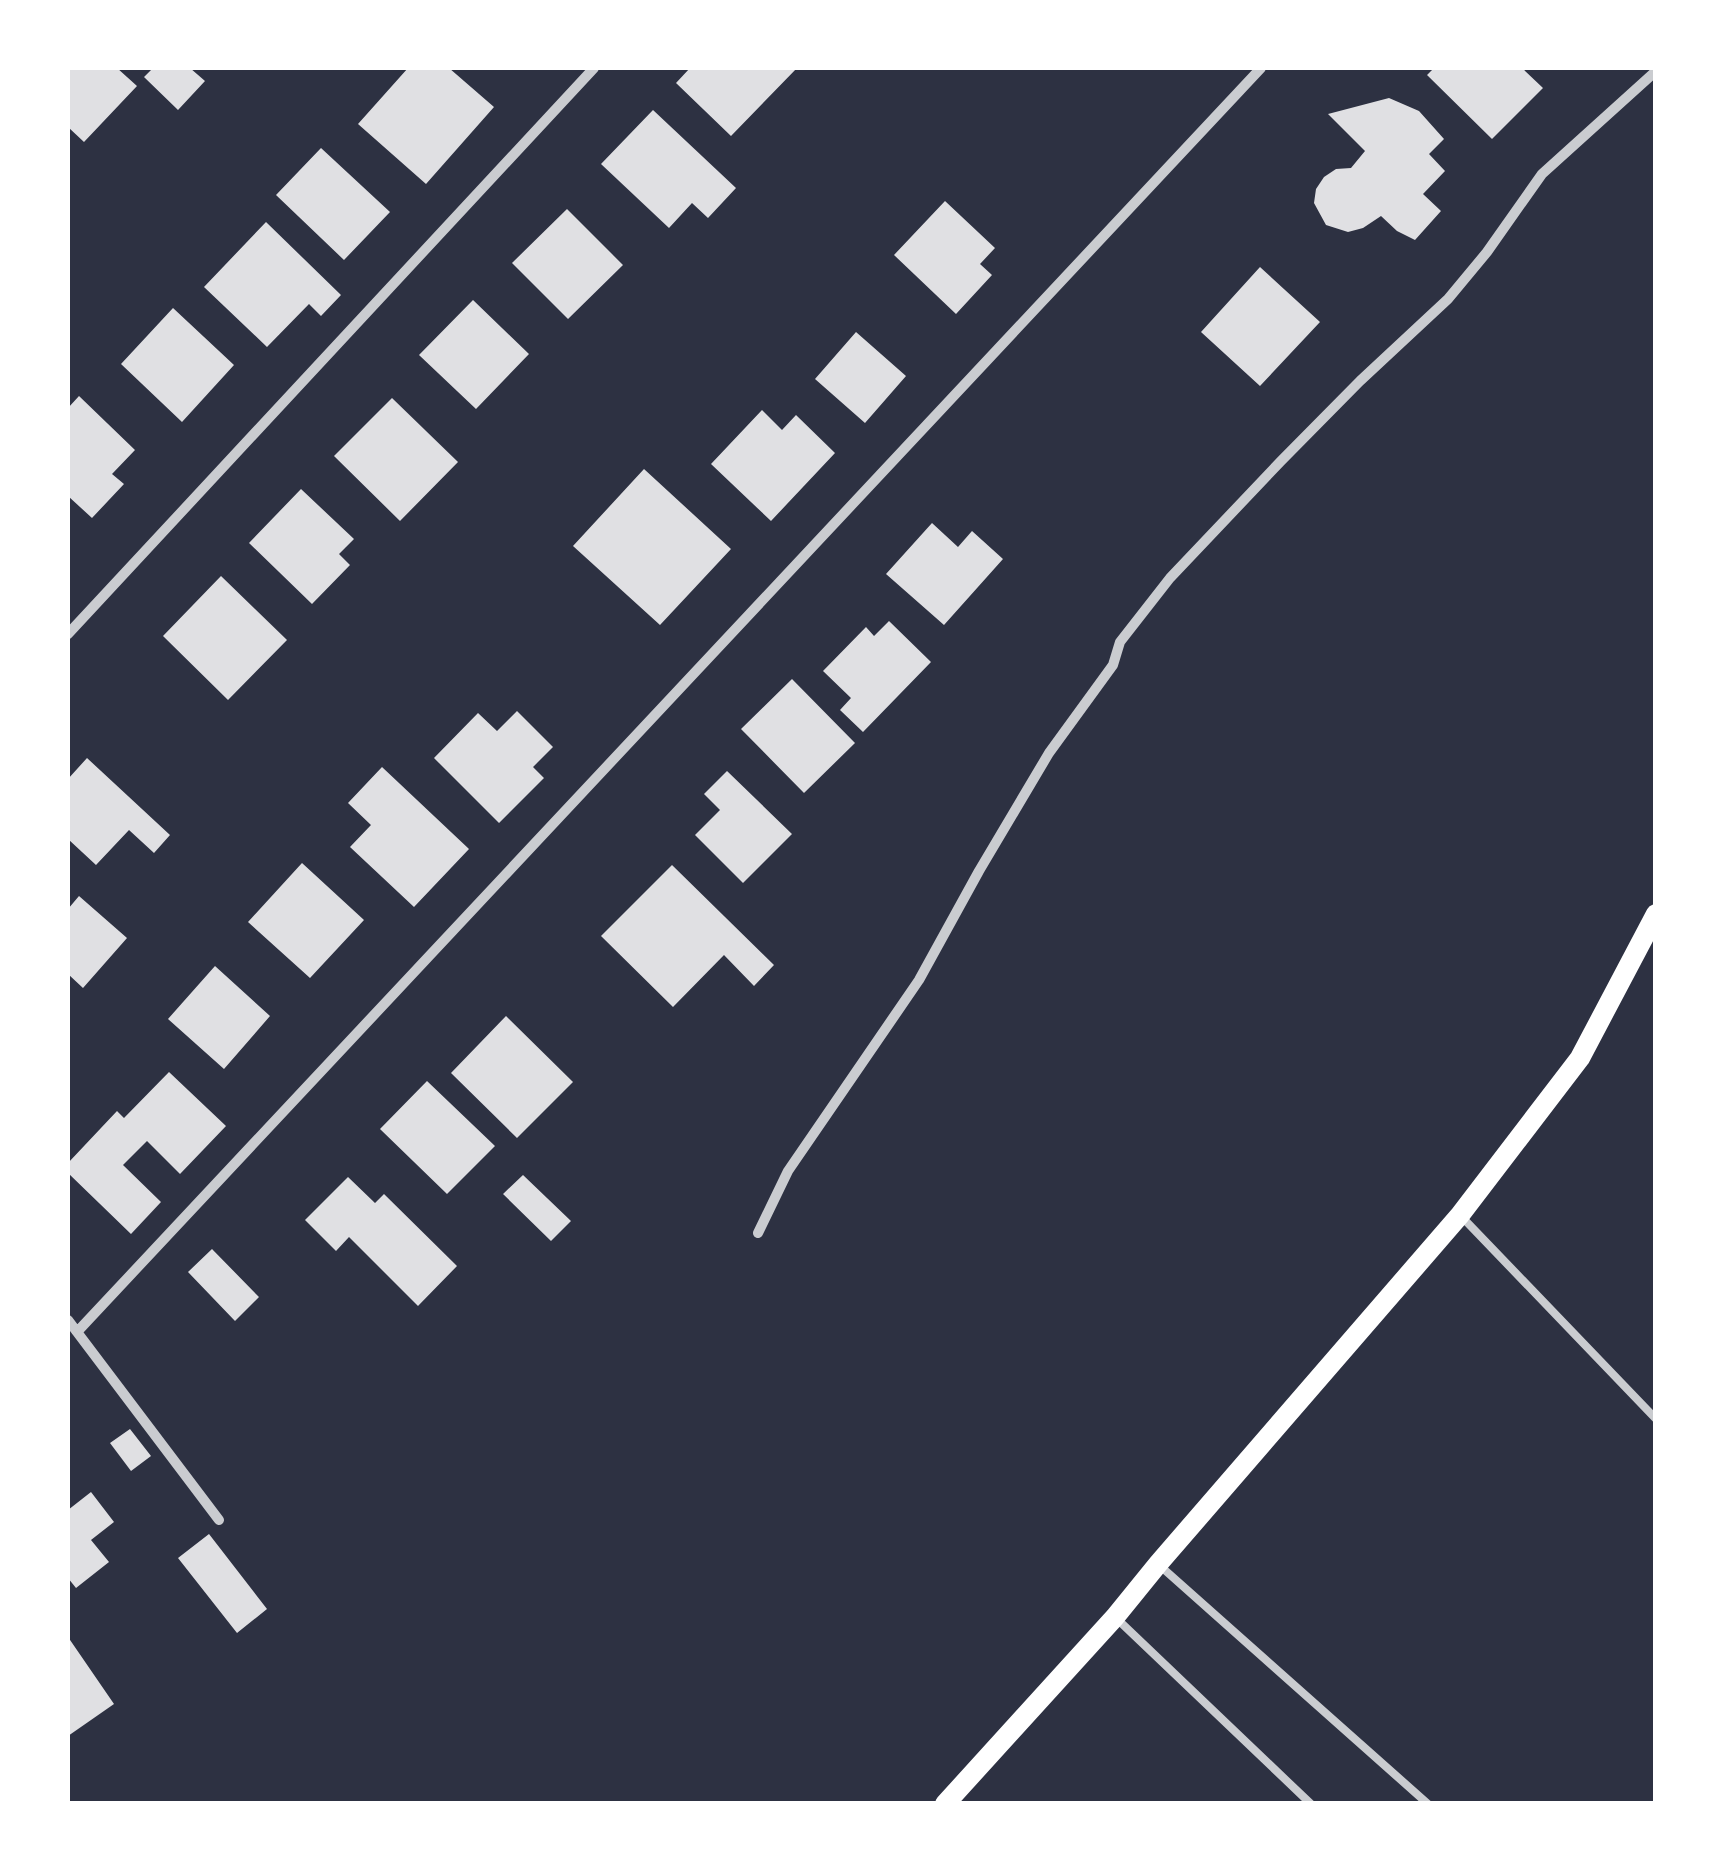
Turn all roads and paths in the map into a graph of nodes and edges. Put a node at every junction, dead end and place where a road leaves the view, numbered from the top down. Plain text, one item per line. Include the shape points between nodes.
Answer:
1 (594, 68) edge
2 (1261, 68) edge
3 (1656, 71) edge
4 (68, 634) edge
5 (1656, 914) edge
6 (1460, 1215) junction
7 (758, 1233) dead end
8 (68, 1320) edge
9 (78, 1332) junction
10 (1656, 1419) edge
11 (219, 1520) dead end
12 (1158, 1564) junction
13 (1116, 1617) junction
14 (945, 1804) edge
15 (1310, 1804) edge
16 (1428, 1804) edge

1 - 4 street
2 - 9 street
3 - 7 street via 1542,174 1448,299 1281,461 1130,629 1113,666 1049,753 919,980 788,1170
5 - 6 main road via 1580,1058
6 - 10 lane
6 - 12 main road
8 - 9 street
9 - 11 street
12 - 13 main road
12 - 16 lane
13 - 14 main road
13 - 15 lane

